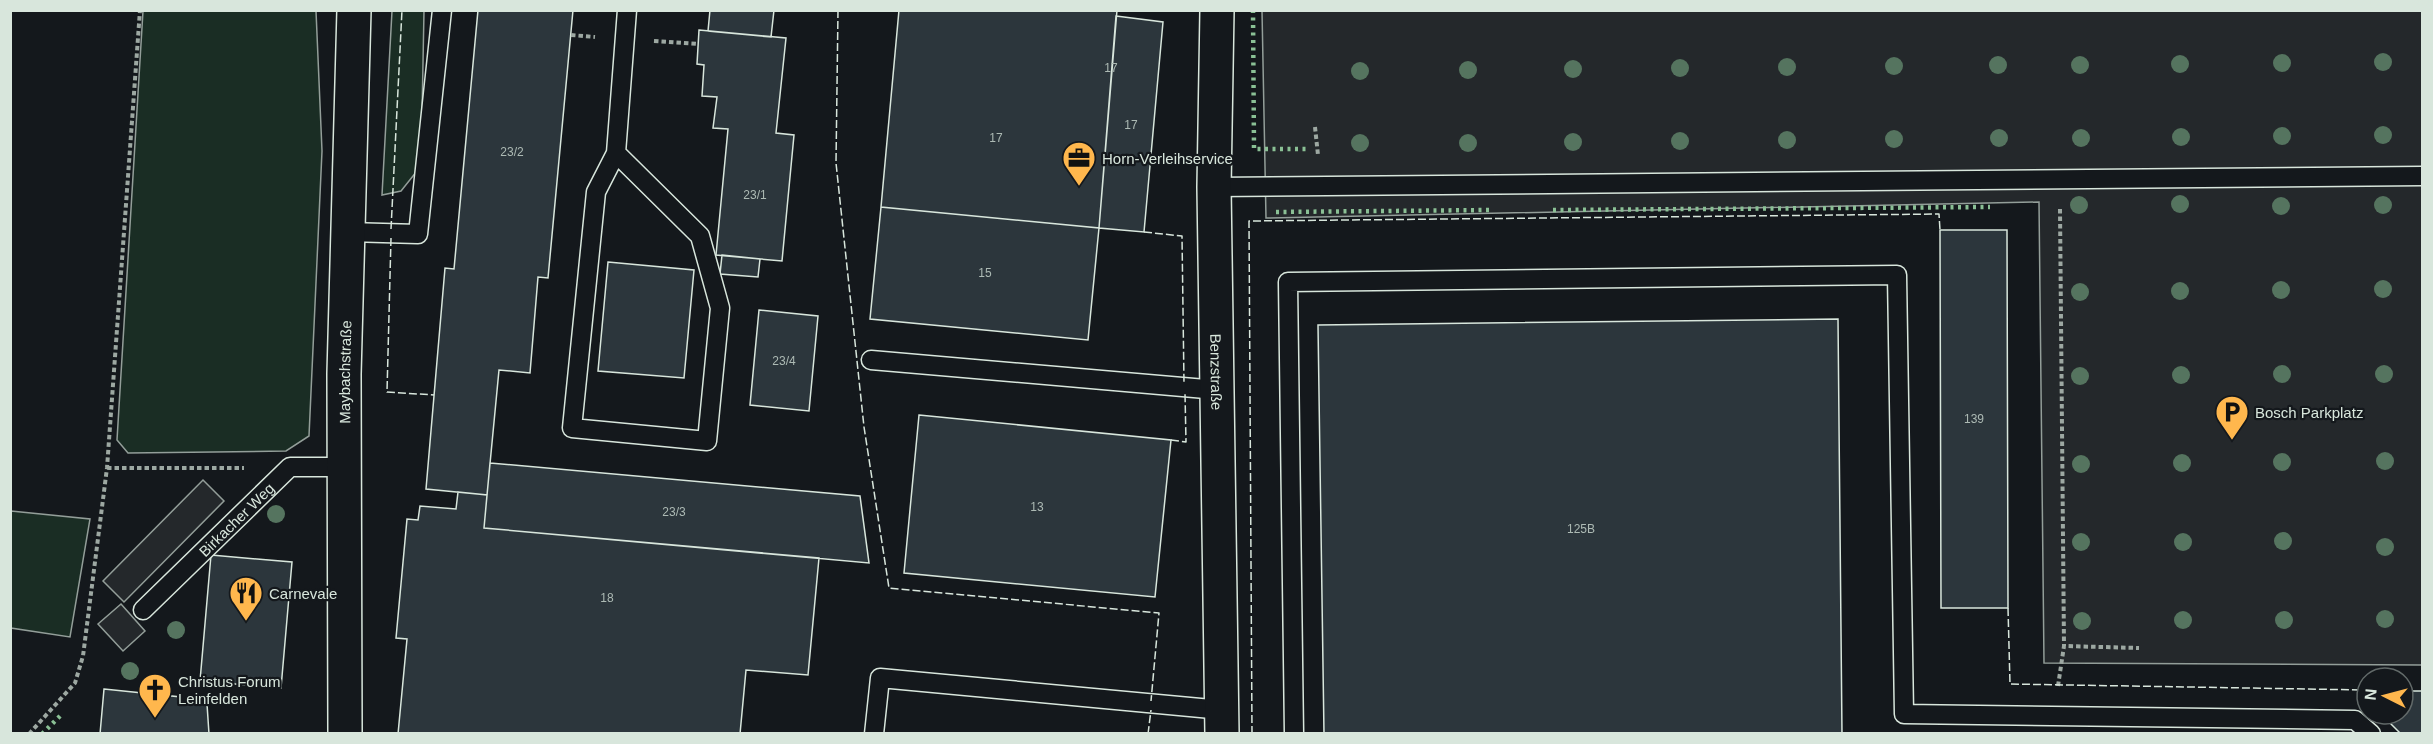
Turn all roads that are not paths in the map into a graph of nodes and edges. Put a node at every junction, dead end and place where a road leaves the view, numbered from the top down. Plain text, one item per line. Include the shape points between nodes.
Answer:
1 (354, 10) edge
2 (442, 10) edge
3 (627, 10) edge
4 (1217, 10) edge
5 (616, 153) junction
6 (2422, 176) edge
7 (1214, 187) junction
8 (348, 232) junction
9 (871, 360) dead end
10 (1217, 390) junction
11 (345, 467) junction
12 (143, 610) dead end
13 (1222, 722) edge
14 (2058, 725) edge
15 (345, 734) edge
16 (874, 734) edge
17 (1294, 734) edge
18 (2371, 734) edge

1 - 8 main road, Maybachstraße
2 - 8 lane via 418,234
3 - 5 lane
4 - 7 main road, Benzstraße
5 - 5 lane via 596,192 572,428 707,441 720,308 700,236
6 - 7 lane
7 - 10 main road, Benzstraße
8 - 11 main road, Maybachstraße
9 - 10 lane
10 - 13 main road, Benzstraße
11 - 12 lane, Birkacher Weg via 290,468
11 - 15 main road, Maybachstraße
13 - 16 lane via 880,678
14 - 17 lane via 1904,714 1897,275 1288,282
14 - 18 lane via 2355,720

